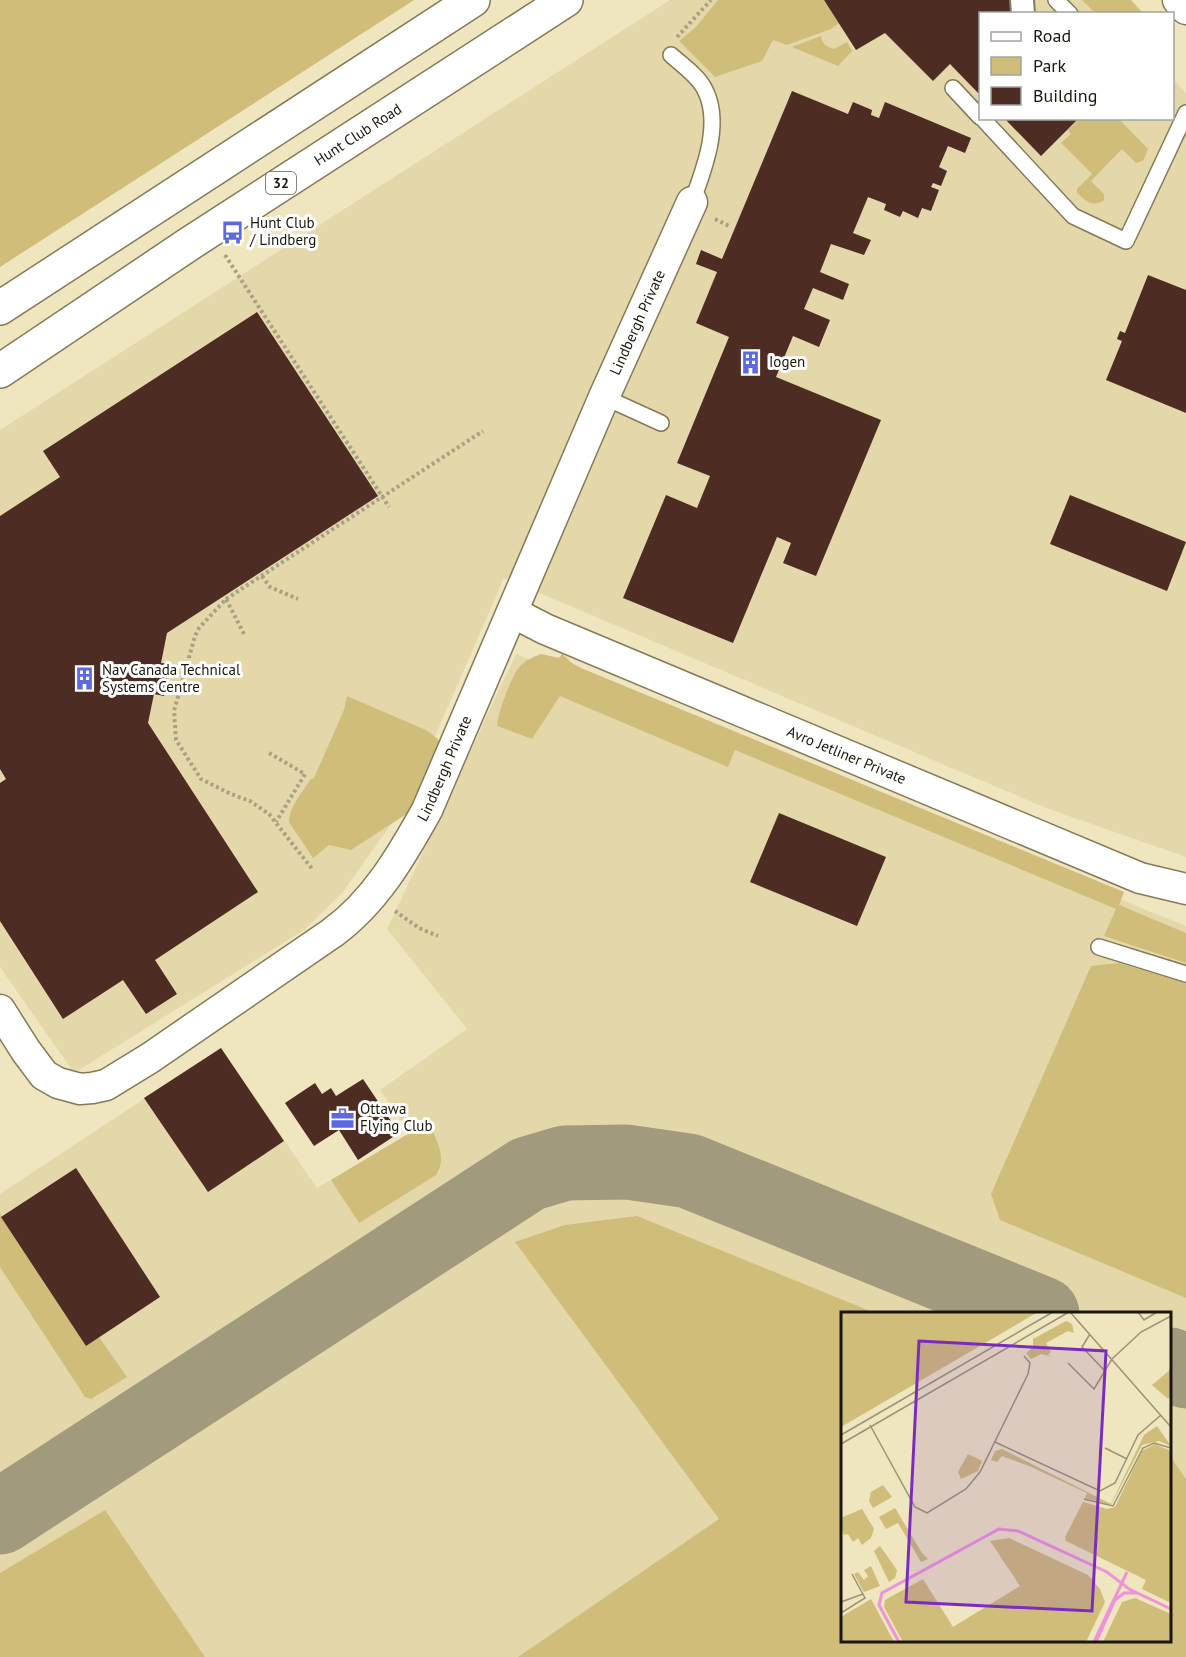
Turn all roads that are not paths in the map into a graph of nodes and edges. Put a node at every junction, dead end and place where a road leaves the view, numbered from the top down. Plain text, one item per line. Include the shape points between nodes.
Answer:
1 (473, 0) edge
2 (566, 0) edge
3 (1056, 0) edge
4 (1178, 0) edge
5 (1186, 9) edge
6 (1068, 12) edge
7 (671, 55) road end
8 (953, 88) dead end
9 (1180, 115) edge
10 (979, 116) edge
11 (983, 120) edge
12 (692, 202) joint
13 (0, 308) edge
14 (0, 371) edge
15 (604, 398) junction
16 (661, 423) dead end
17 (512, 612) junction
18 (1186, 889) edge
19 (1099, 947) dead end
20 (1186, 974) edge
21 (0, 1010) edge

1 - 13 main road
2 - 14 main road, Hunt Club Road / 32
3 - 6 lane
4 - 5 street
7 - 12 lane via 703,86 711,108 707,154
8 - 10 lane
9 - 11 lane via 1126,241 1073,216
12 - 15 street, Lindbergh Private
15 - 16 lane
15 - 17 street, Lindbergh Private
17 - 18 street, Avro Jetliner Private via 1140,878
17 - 21 street, Lindbergh Private via 427,810 401,856 346,923 159,1052 99,1087 80,1089 44,1075
19 - 20 lane

